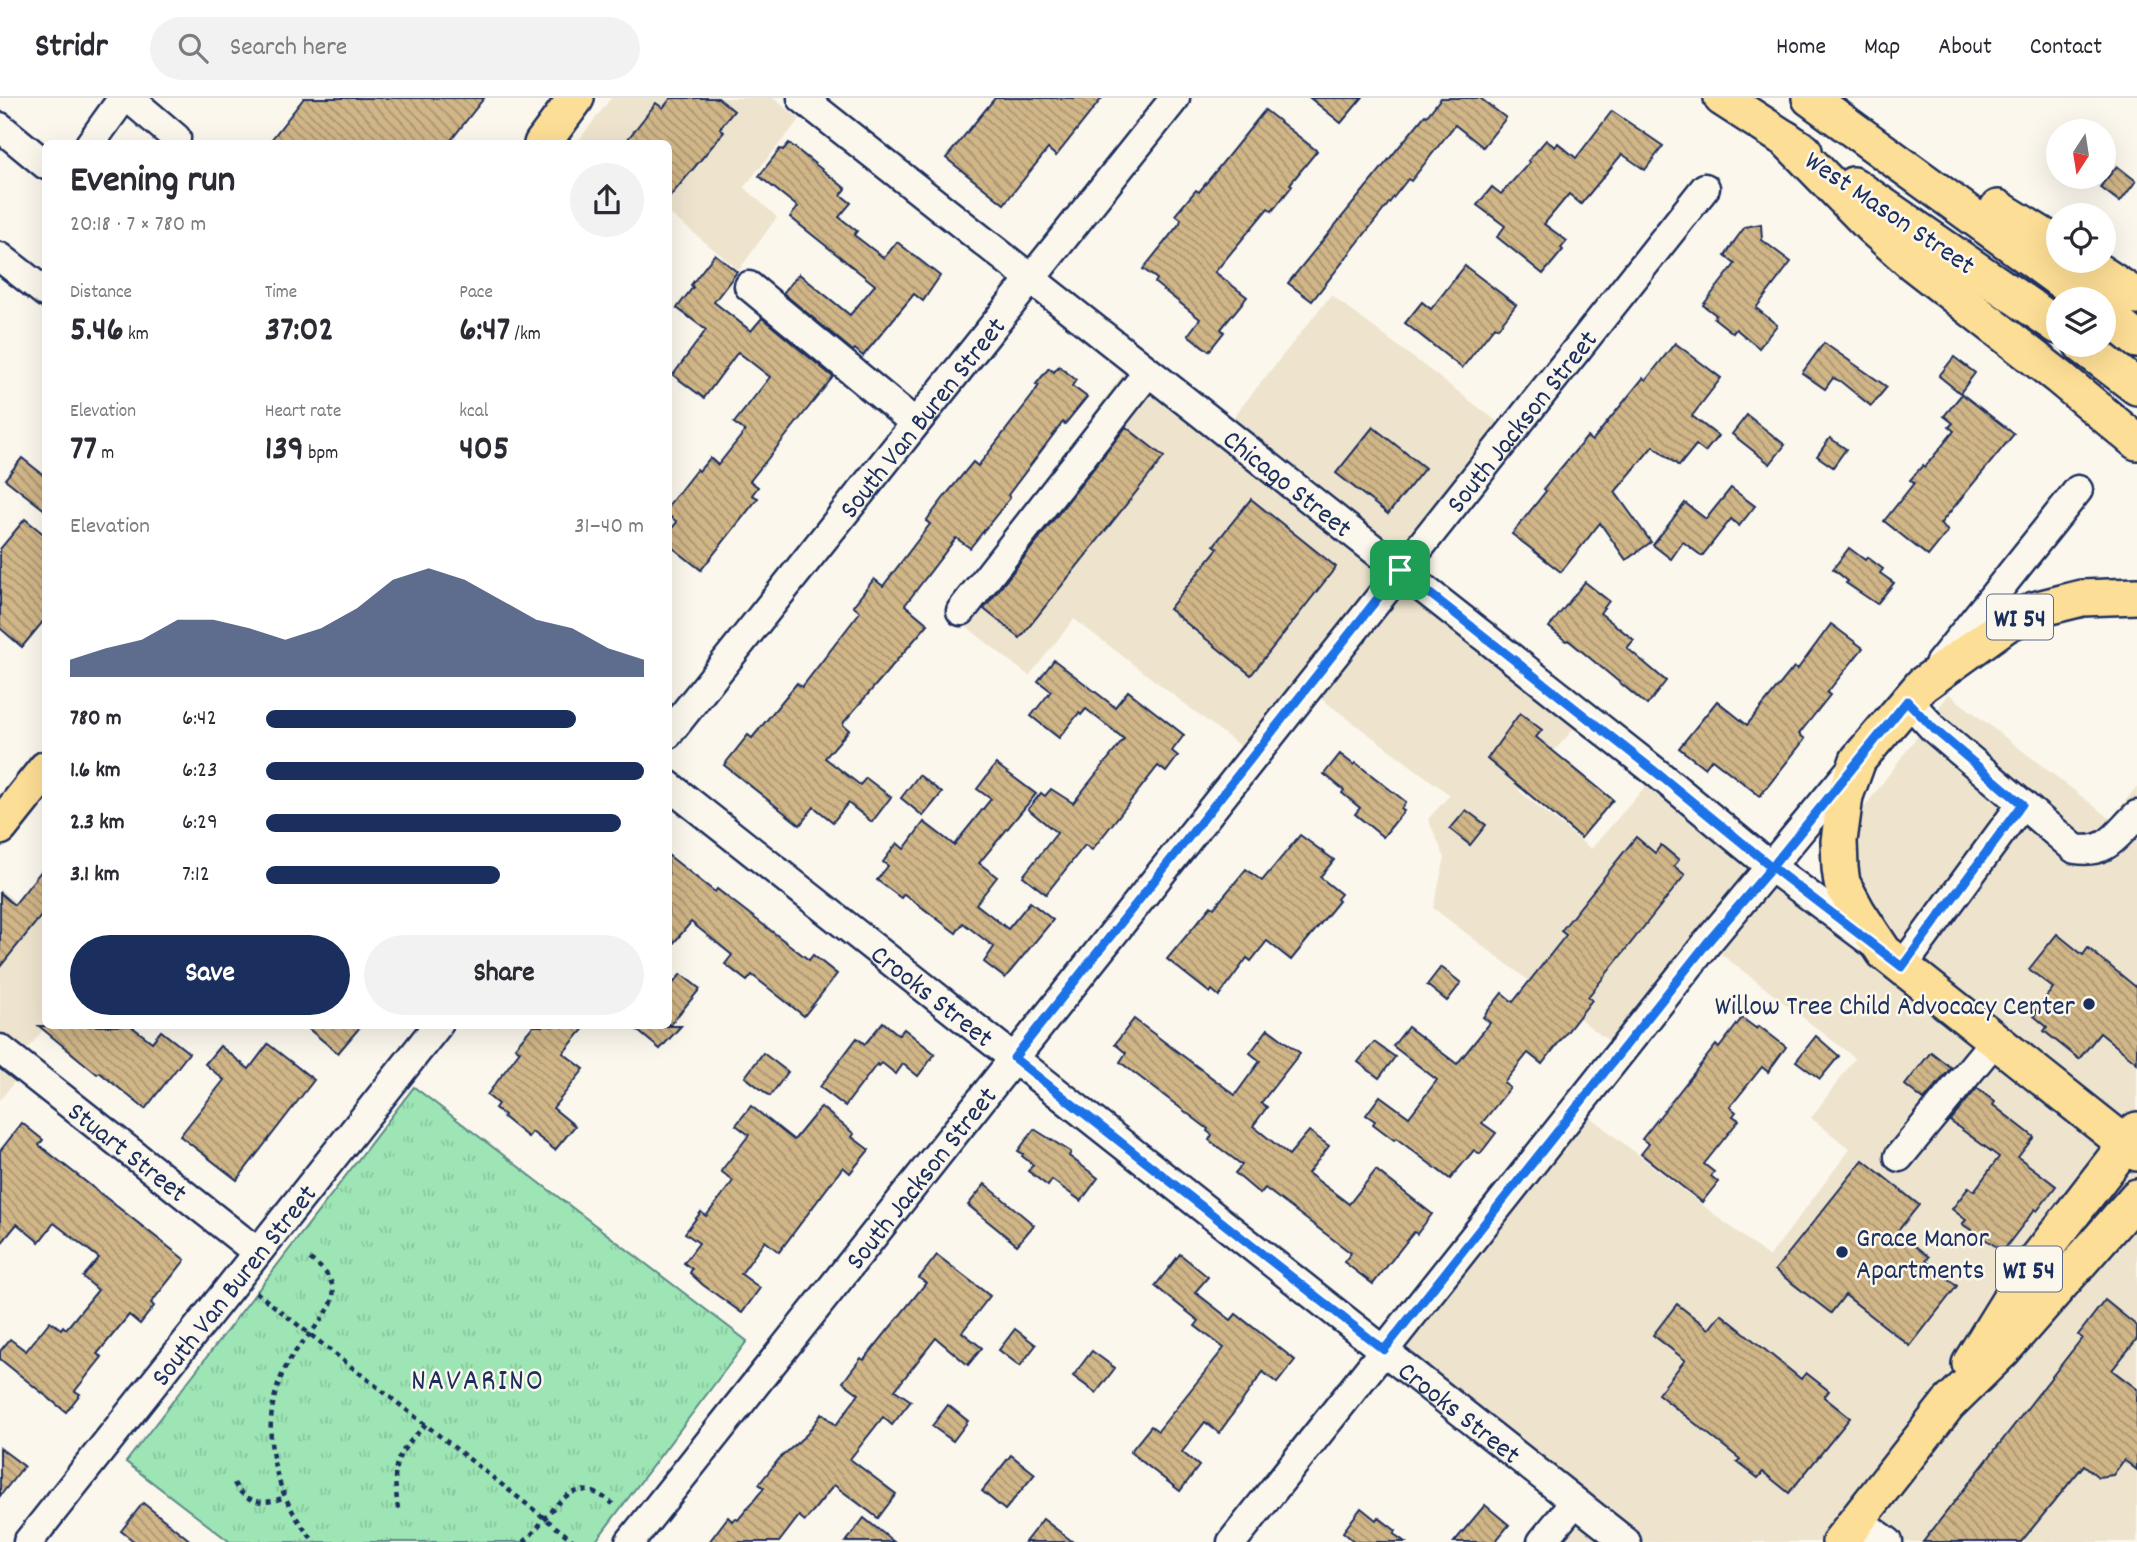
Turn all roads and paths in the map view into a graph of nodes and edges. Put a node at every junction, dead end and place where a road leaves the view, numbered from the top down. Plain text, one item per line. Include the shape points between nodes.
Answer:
1 (123, 98) edge
2 (129, 98) edge
3 (576, 98) edge
4 (802, 98) edge
5 (1175, 98) edge
6 (1722, 98) edge
7 (1811, 98) edge
8 (0, 127) edge
9 (176, 138) dead end
10 (1786, 139) junction
11 (93, 140) edge
12 (545, 140) edge
13 (42, 162) edge
14 (1705, 188) dead end
15 (2046, 238) edge
16 (0, 257) edge
17 (2100, 273) edge
18 (1030, 278) junction
19 (749, 286) dead end
20 (2070, 287) edge
21 (42, 290) edge
22 (2137, 297) edge
23 (2046, 318) edge
24 (2116, 323) edge
25 (2137, 340) edge
26 (2098, 357) edge
27 (1148, 372) junction
28 (2137, 387) edge
29 (915, 423) junction
30 (2137, 442) edge
31 (2078, 490) dead end
32 (1400, 570) junction
33 (2137, 596) edge
34 (961, 611) dead end
35 (1914, 693) junction
36 (672, 729) edge
37 (1858, 760) junction
38 (42, 774) edge
39 (672, 788) edge
40 (2022, 804) junction
41 (2137, 815) edge
42 (0, 827) edge
43 (1772, 867) junction
44 (1893, 960) junction
45 (436, 1029) edge
46 (1995, 1040) junction
47 (2, 1056) edge
48 (1014, 1058) junction
49 (2133, 1143) edge
50 (1899, 1157) dead end
51 (2137, 1198) edge
52 (257, 1252) junction
53 (310, 1259) dead end
54 (255, 1291) dead end
55 (309, 1333) junction
56 (1384, 1350) junction
57 (1948, 1404) junction
58 (426, 1424) junction
59 (234, 1483) dead end
60 (285, 1497) junction
61 (1575, 1502) junction
62 (613, 1504) dead end
63 (398, 1509) dead end
64 (545, 1519) junction
65 (1849, 1531) edge
66 (28, 1542) edge
67 (315, 1542) edge
68 (524, 1542) edge
69 (575, 1542) edge
70 (630, 1542) edge
71 (1232, 1542) edge
72 (1542, 1542) edge
73 (1626, 1542) edge
74 (1888, 1542) edge

1 - 11 street
2 - 9 street
3 - 12 main road
4 - 18 street, Chicago Street
5 - 18 street, South Van Buren Street
6 - 10 main road, West Mason Street
7 - 15 main road
7 - 20 main road, West Mason Street
8 - 13 street
10 - 23 main road, West Mason Street
10 - 30 main road via 1914,264
14 - 32 street, South Jackson Street
16 - 21 street
17 - 22 main road
18 - 27 street, Chicago Street
18 - 29 street, South Van Buren Street
19 - 29 street
24 - 25 main road
26 - 28 main road
27 - 32 street, Chicago Street
27 - 34 street
29 - 36 street, South Van Buren Street
31 - 35 street
32 - 43 street, Chicago Street
32 - 48 street, South Jackson Street
33 - 35 main road, WI 54 via 2081,597 2034,610 1996,630
35 - 37 main road, WI 54
35 - 40 street via 1934,729
37 - 43 street
37 - 44 main road, WI 54 via 1842,816 1842,883
38 - 42 main road
39 - 48 street, Crooks Street
40 - 41 street via 2075,849 2087,851 2102,849
40 - 44 street
43 - 44 street, Chicago Street
43 - 56 street
44 - 46 main road, Chicago Street / WI 54
45 - 52 street, South Van Buren Street
46 - 49 main road, Chicago Street / WI 54
46 - 50 street
47 - 52 street, Stuart Street
48 - 56 street, Crooks Street
48 - 70 street, South Jackson Street
49 - 57 main road, WI 54 via 2025,1275
51 - 57 main road, WI 54 via 2002,1351
52 - 66 street, South Van Buren Street
53 - 55 path via 327,1274 333,1296
54 - 55 path
55 - 58 path
55 - 60 path via 282,1377 271,1416 272,1456
56 - 61 street, Crooks Street
56 - 71 street
57 - 65 main road, WI 54
58 - 63 path via 396,1463
58 - 64 path
59 - 60 path via 241,1495 256,1502
60 - 67 path via 296,1520
61 - 72 street
61 - 73 street, Crooks Street
62 - 64 path via 594,1492 578,1491 564,1495
64 - 68 path
64 - 69 path
65 - 74 street

